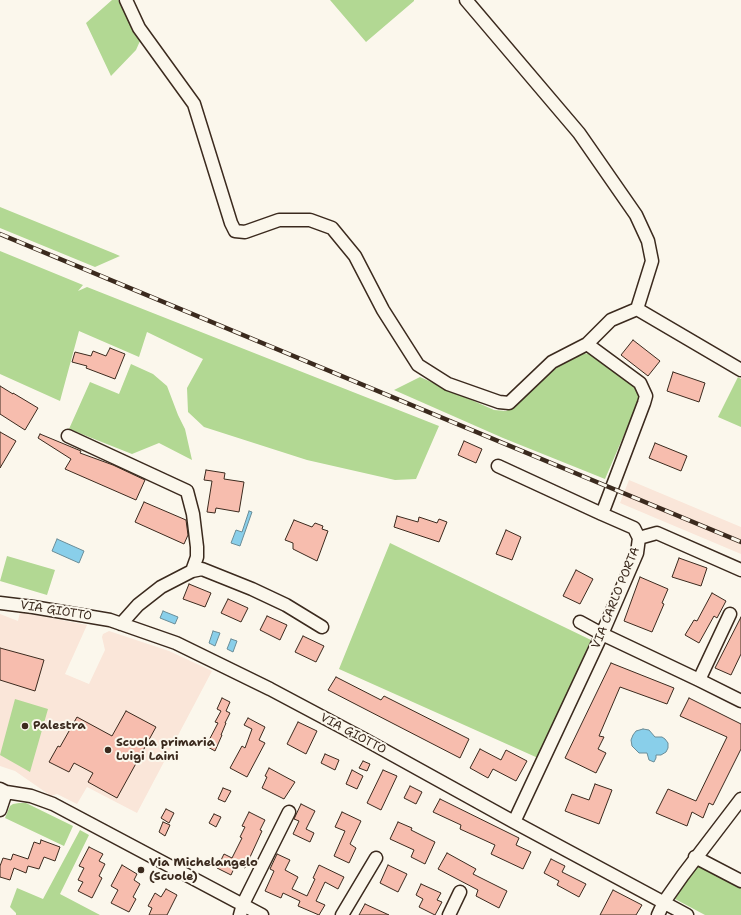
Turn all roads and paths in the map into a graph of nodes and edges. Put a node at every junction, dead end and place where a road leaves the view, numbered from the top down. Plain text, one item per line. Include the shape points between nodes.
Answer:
1 (126, 0) edge
2 (466, 0) edge
3 (637, 309) junction
4 (587, 344) junction
5 (741, 370) edge
6 (68, 436) dead end
7 (498, 466) dead end
8 (602, 514) junction
9 (639, 538) junction
10 (741, 570) edge
11 (192, 571) junction
12 (0, 603) edge
13 (730, 614) dead end
14 (580, 622) dead end
15 (121, 624) junction
16 (322, 627) dead end
17 (602, 634) junction
18 (699, 680) junction
19 (741, 701) edge
20 (3, 791) edge
21 (741, 799) edge
22 (0, 810) edge
23 (289, 812) dead end
24 (514, 822) junction
25 (376, 858) dead end
26 (695, 858) junction
27 (741, 881) edge
28 (460, 892) dead end
29 (664, 902) junction
30 (242, 909) edge
31 (262, 915) edge
32 (342, 915) edge
33 (449, 915) edge
34 (658, 915) edge
35 (688, 915) edge

1 - 4 street via 139,28 194,104 235,231 244,232 279,220 310,220 332,228 355,256 383,310 418,365 448,384 499,402 509,403 552,362
2 - 3 street via 579,133 636,215 648,241 652,261
3 - 4 street via 611,320
3 - 5 street
4 - 8 street via 640,383 646,396
6 - 11 street via 187,491 197,547 197,558
7 - 8 street, VIA CARLO PORTA
8 - 9 street, VIA CARLO PORTA via 634,528
9 - 10 street via 657,533
9 - 17 street, VIA CARLO PORTA via 637,553
11 - 15 street via 162,587 138,605
11 - 16 street via 202,569 252,589 286,605
12 - 15 street, VIA GIOTTO
13 - 18 street
14 - 17 street
15 - 24 street, VIA GIOTTO via 176,643 270,689
17 - 18 street
17 - 24 street, VIA CARLO PORTA
18 - 19 street
20 - 22 street
20 - 30 street via 31,796 53,804
21 - 26 street
23 - 30 street
24 - 29 street, VIA GIOTTO
25 - 32 street
26 - 27 street
26 - 29 street
28 - 33 street
29 - 34 street
29 - 35 street, VIA GIOTTO
30 - 31 street

